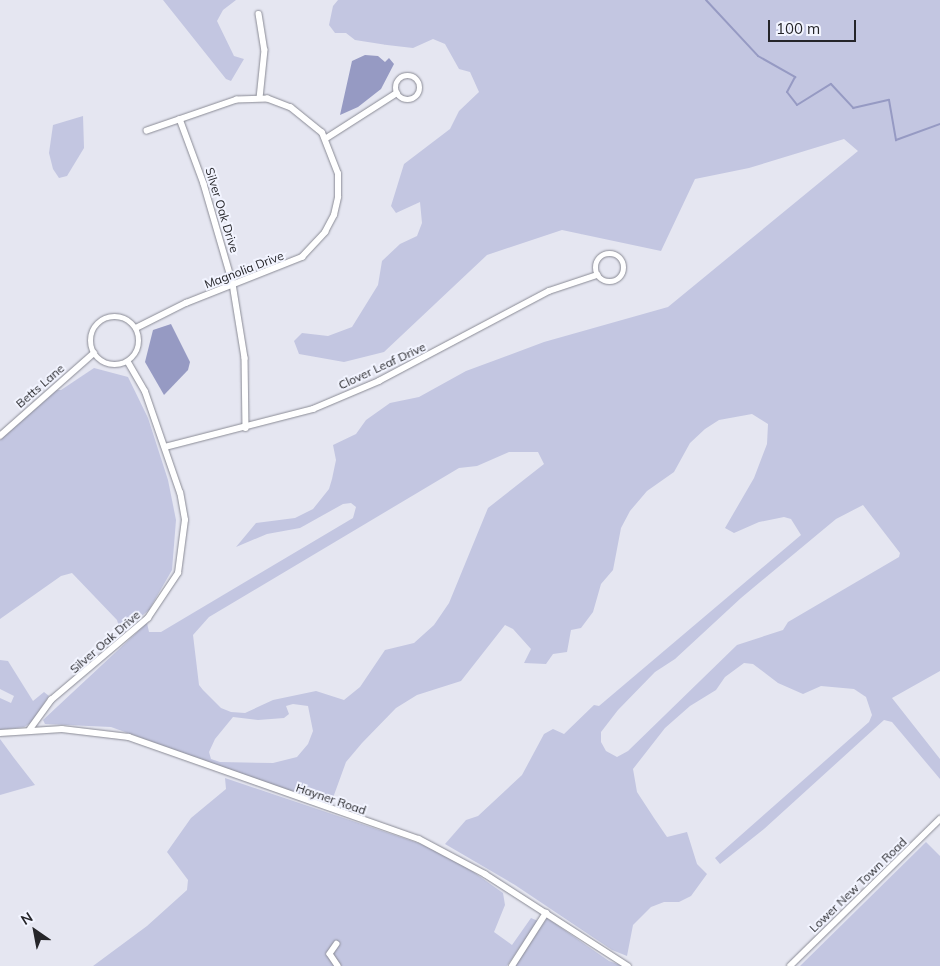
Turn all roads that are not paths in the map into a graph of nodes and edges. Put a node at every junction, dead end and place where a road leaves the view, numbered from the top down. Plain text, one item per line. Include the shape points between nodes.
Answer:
1 (259, 14) dead end
2 (397, 93) junction
3 (260, 98) junction
4 (180, 119) junction
5 (147, 131) dead end
6 (325, 139) junction
7 (597, 276) junction
8 (233, 284) junction
9 (136, 328) junction
10 (94, 353) junction
11 (128, 362) junction
12 (246, 428) junction
13 (0, 436) edge
14 (165, 447) junction
15 (30, 730) junction
16 (0, 733) edge
17 (940, 819) edge
18 (546, 913) junction
19 (337, 944) dead end
20 (338, 966) edge
21 (512, 966) edge
22 (628, 966) edge
23 (790, 966) edge

1 - 3 street via 265,50
2 - 2 street via 405,99 413,98 418,93 418,82 412,76 401,78 396,84
2 - 6 street
3 - 4 street, Magnolia Drive via 237,100
3 - 6 street, Magnolia Drive via 303,116
4 - 5 street, Magnolia Drive
4 - 8 street, Silver Oak Drive via 204,184
6 - 8 street, Magnolia Drive via 338,174 334,215 325,232 308,252 287,266
7 - 7 street, Clover Leaf Drive via 605,282 615,281 623,271 622,261 614,255 601,257 596,266
7 - 12 street, Clover Leaf Drive via 549,291 379,380 313,409
8 - 9 street, Magnolia Drive
8 - 12 street, Silver Oak Drive via 245,358
9 - 10 street via 122,317 101,321 92,333
9 - 11 street via 140,345
10 - 11 street via 106,364
10 - 13 street, Betts Lane
11 - 14 street, Silver Oak Drive via 145,392
12 - 14 street, Clover Leaf Drive
14 - 15 street, Silver Oak Drive via 185,520 178,573 148,618 52,700
15 - 16 street, Hayner Road
15 - 18 street, Hayner Road via 87,730 129,737 419,839 451,854
17 - 23 street, Lower New Town Road
18 - 21 street
18 - 22 street, Hayner Road
19 - 20 street via 330,952

